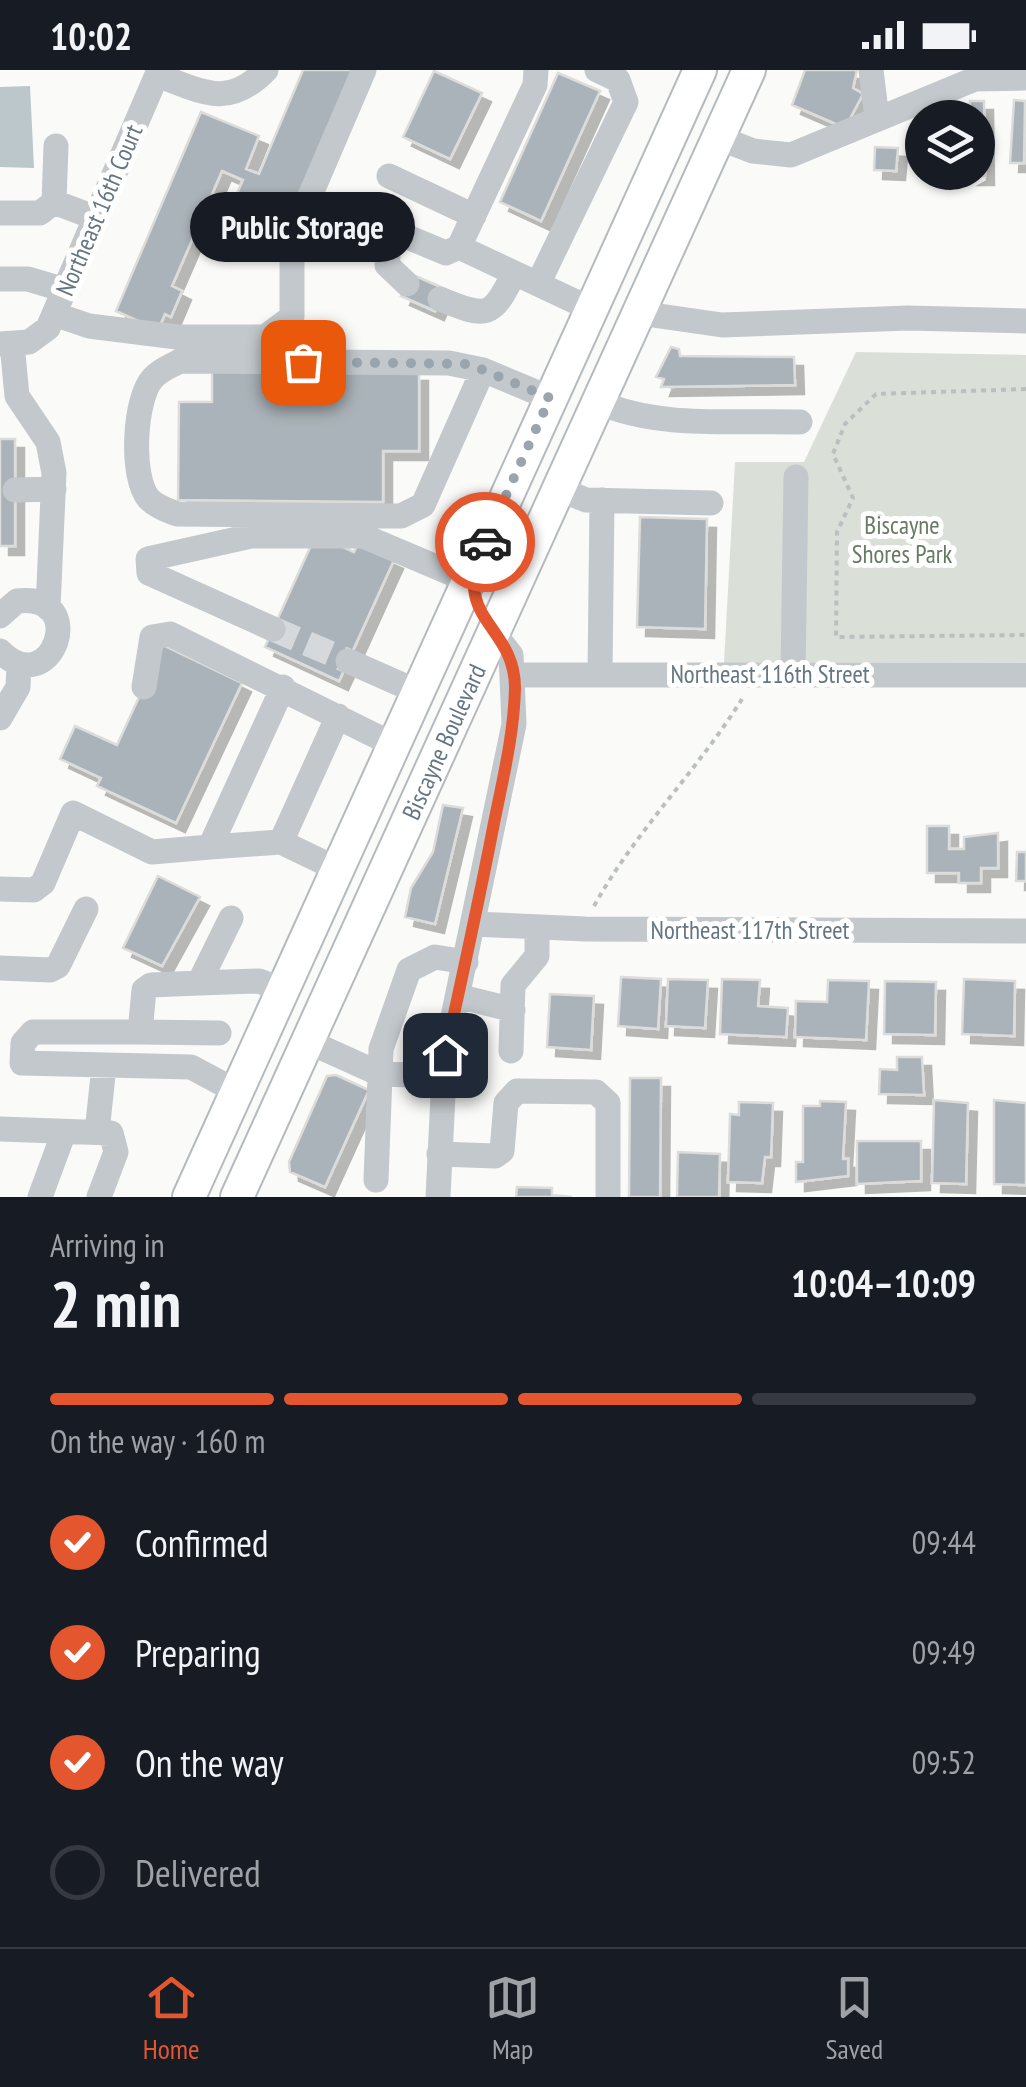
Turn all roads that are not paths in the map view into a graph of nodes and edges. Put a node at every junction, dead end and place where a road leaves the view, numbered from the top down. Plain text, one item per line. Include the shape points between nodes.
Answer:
1 (266, 70) edge
2 (364, 70) edge
3 (535, 70) edge
4 (597, 70) edge
5 (700, 70) edge
6 (749, 70) edge
7 (871, 70) edge
8 (158, 72) edge
9 (1026, 78) edge
10 (877, 119) junction
11 (719, 138) junction
12 (56, 146) dead end
13 (389, 176) dead end
14 (54, 202) junction
15 (0, 214) edge
16 (474, 216) junction
17 (96, 218) junction
18 (459, 247) junction
19 (514, 272) junction
20 (0, 279) edge
21 (406, 284) dead end
22 (538, 284) junction
23 (440, 299) dead end
24 (60, 302) junction
25 (591, 308) junction
26 (639, 314) junction
27 (1026, 321) edge
28 (14, 343) edge
29 (484, 370) junction
30 (550, 398) junction
31 (598, 402) junction
32 (800, 422) dead end
33 (796, 477) dead end
34 (558, 489) junction
35 (15, 490) dead end
36 (54, 490) junction
37 (602, 500) junction
38 (712, 503) dead end
39 (471, 571) junction
40 (48, 608) junction
41 (0, 616) edge
42 (273, 628) tunnel mouth
43 (493, 632) junction
44 (10, 657) edge
45 (348, 662) tunnel mouth
46 (600, 674) junction
47 (793, 674) junction
48 (515, 675) junction
49 (1026, 675) edge
50 (144, 686) dead end
51 (282, 687) junction
52 (416, 692) junction
53 (338, 716) junction
54 (0, 718) edge
55 (392, 744) junction
56 (281, 842) junction
57 (210, 847) junction
58 (336, 868) junction
59 (0, 889) edge
60 (86, 910) dead end
61 (230, 918) dead end
62 (474, 924) junction
63 (537, 927) junction
64 (1026, 931) edge
65 (466, 962) junction
66 (0, 968) edge
67 (199, 983) junction
68 (280, 989) junction
69 (458, 996) junction
70 (512, 1010) junction
71 (135, 1032) junction
72 (220, 1033) dead end
73 (306, 1041) junction
74 (511, 1051) dead end
75 (104, 1066) junction
76 (130, 1066) junction
77 (11, 1067) edge
78 (380, 1074) junction
79 (443, 1076) junction
80 (234, 1090) junction
81 (5, 1130) edge
82 (64, 1132) junction
83 (106, 1134) junction
84 (438, 1154) junction
85 (0, 1156) edge
86 (376, 1180) dead end
87 (40, 1197) edge
88 (99, 1197) edge
89 (188, 1197) edge
90 (237, 1197) edge
91 (438, 1197) edge
92 (608, 1197) edge

1 - 8 street via 247,90 228,95
2 - 24 street via 292,238 292,317 265,337 177,337 89,326
3 - 16 street via 535,86
4 - 22 street via 618,80 626,102
5 - 25 main road, Biscayne Boulevard
6 - 11 main road, Biscayne Boulevard
7 - 10 street
8 - 17 street, Northeast 16th Court
9 - 10 street via 975,79
10 - 11 street via 791,154 753,152
11 - 26 main road, Biscayne Boulevard
12 - 14 street
13 - 16 street
14 - 15 street via 40,214
14 - 17 street
16 - 18 street
17 - 24 street, Northeast 16th Court
18 - 19 street
18 - 21 street via 446,253 405,236 390,241 387,265
19 - 22 street
19 - 23 street via 499,304 487,312
20 - 24 street via 28,279
22 - 25 street
24 - 28 street, Northeast 16th Court via 48,328
25 - 30 main road, Biscayne Boulevard
26 - 27 street via 722,325
26 - 31 main road, Biscayne Boulevard
28 - 36 street via 33,394 27,406 48,442
29 - 29 street via 423,505 412,514 177,514 142,488 138,425 145,390 154,376 180,361 449,362
29 - 30 street
30 - 39 main road, Biscayne Boulevard
31 - 32 street via 628,416 657,419
31 - 34 main road, Biscayne Boulevard
33 - 47 street
34 - 37 street
34 - 43 main road, Biscayne Boulevard
35 - 36 street
36 - 40 street
37 - 38 street
37 - 46 street
39 - 42 street via 363,536 251,536 148,560 149,573
39 - 43 main road via 476,606
39 - 52 main road, Biscayne Boulevard
40 - 41 street via 17,601
40 - 44 street via 58,626 56,646 41,662
43 - 48 street via 512,655
43 - 73 main road, Biscayne Boulevard
44 - 54 street via 18,688
45 - 52 street
46 - 47 street, Northeast 116th Street
46 - 48 street, Northeast 116th Street
47 - 49 street, Northeast 116th Street
48 - 62 street via 514,724
50 - 51 street via 152,637 160,634
51 - 53 street
51 - 57 street
52 - 55 main road, Biscayne Boulevard
53 - 55 street
53 - 56 street
55 - 58 main road, Biscayne Boulevard
56 - 57 street
56 - 58 street
57 - 59 street via 152,852 73,814 43,883 34,890
58 - 68 main road, Biscayne Boulevard
60 - 66 street via 58,966
61 - 67 street
62 - 63 street, Northeast 117th Street
62 - 65 street
63 - 64 street, Northeast 117th Street
63 - 70 street via 537,956 514,985
65 - 69 street
65 - 78 street via 434,957 409,970 381,1049
67 - 68 street via 259,981
67 - 71 street via 144,990
68 - 80 main road, Biscayne Boulevard
69 - 70 street
69 - 79 street
70 - 74 street
71 - 72 street
71 - 76 street
71 - 77 street via 33,1032
73 - 78 street
73 - 90 main road, Biscayne Boulevard
75 - 76 street
75 - 77 street
75 - 83 street
76 - 80 street via 191,1068
78 - 79 street
78 - 86 street
79 - 84 street
80 - 89 main road, Biscayne Boulevard
81 - 82 street
81 - 85 street
82 - 83 street
82 - 87 street
83 - 88 street via 116,1152
84 - 91 street
84 - 92 street via 502,1152 506,1103 517,1091 596,1092 608,1103

